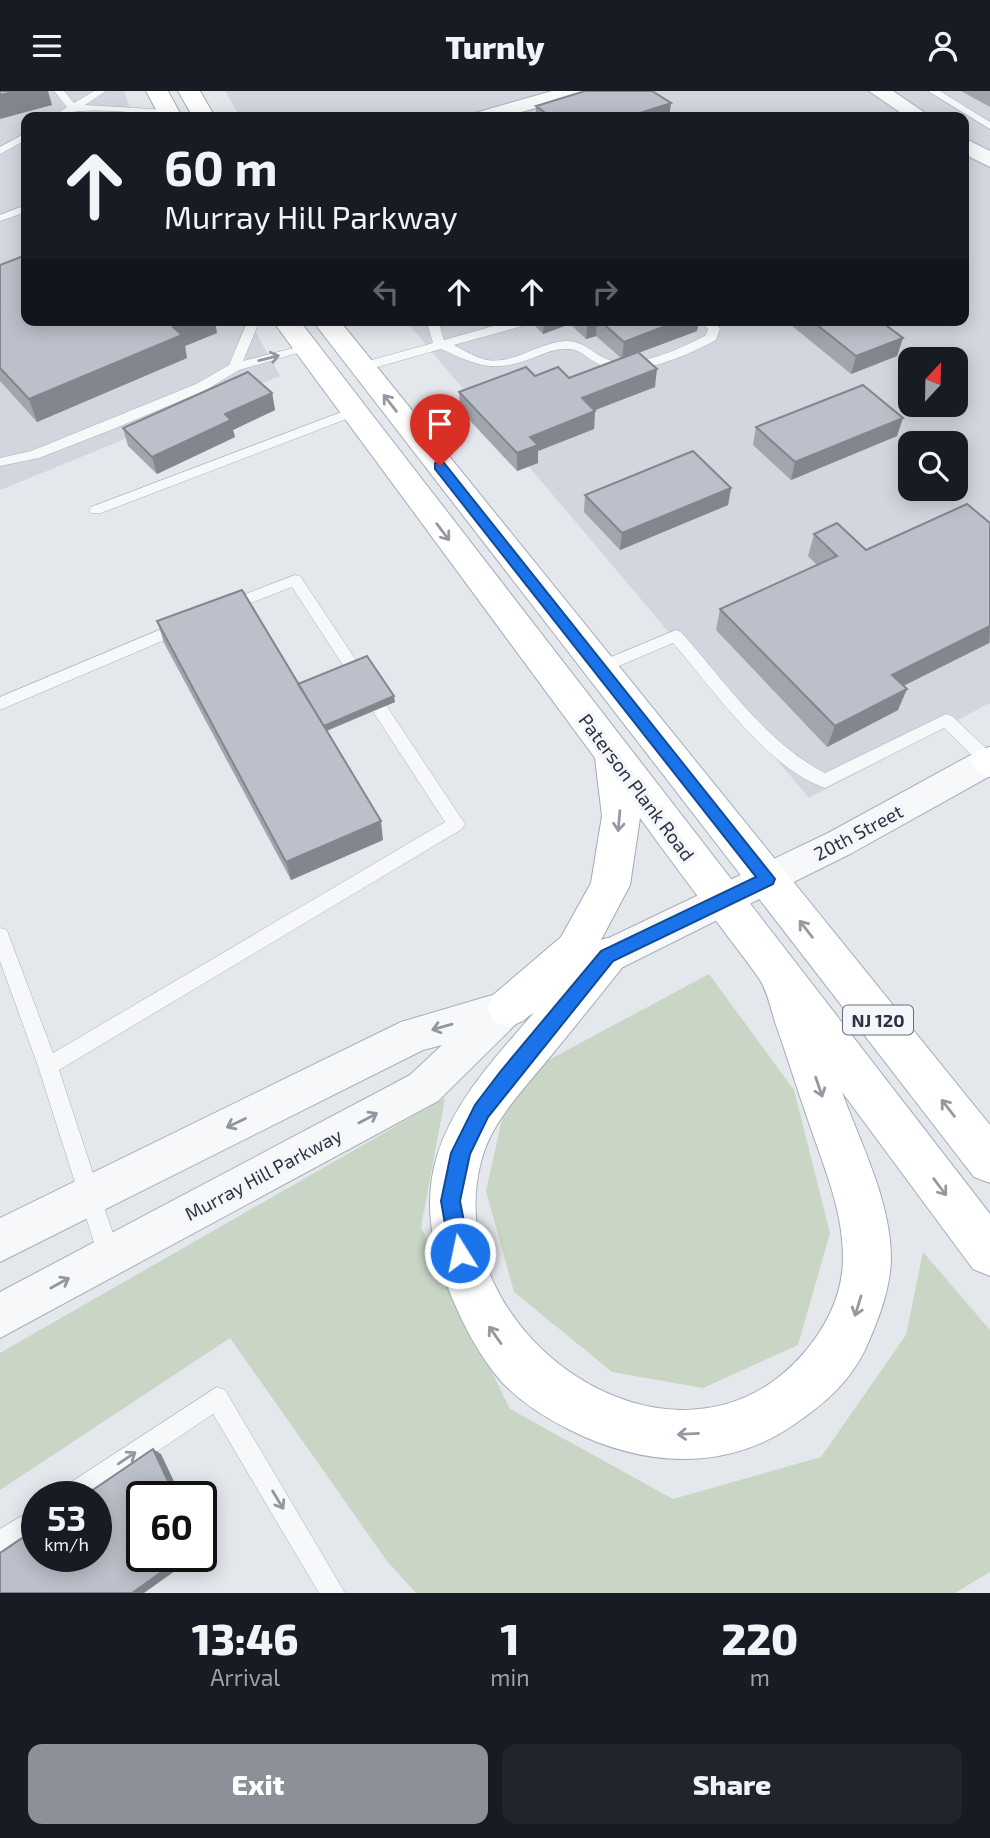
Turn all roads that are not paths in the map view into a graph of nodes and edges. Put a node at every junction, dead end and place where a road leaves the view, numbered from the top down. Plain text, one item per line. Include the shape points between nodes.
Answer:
1 (59, 91) edge
2 (101, 91) edge
3 (157, 91) edge
4 (189, 91) edge
5 (575, 91) edge
6 (879, 91) edge
7 (933, 91) edge
8 (73, 108) junction
9 (66, 112) edge
10 (147, 112) edge
11 (168, 112) edge
12 (201, 112) edge
13 (500, 112) edge
14 (913, 112) edge
15 (967, 112) edge
16 (969, 113) edge
17 (990, 126) edge
18 (21, 139) edge
19 (969, 147) edge
20 (0, 151) edge
21 (990, 161) edge
22 (21, 210) edge
23 (2, 218) edge
24 (251, 326) edge
25 (289, 326) edge
26 (331, 326) edge
27 (434, 326) edge
28 (506, 326) edge
29 (711, 326) edge
30 (439, 343) junction
31 (305, 349) junction
32 (234, 367) junction
33 (362, 367) junction
34 (352, 412) junction
35 (2, 460) edge
36 (96, 510) dead end
37 (600, 668) junction
38 (0, 704) edge
39 (611, 754) junction
40 (990, 761) edge
41 (767, 879) junction
42 (723, 900) junction
43 (0, 936) edge
44 (607, 956) junction
45 (780, 976) junction
46 (508, 1008) junction
47 (48, 1066) junction
48 (990, 1161) edge
49 (89, 1196) junction
50 (0, 1241) edge
51 (990, 1252) edge
52 (109, 1255) junction
53 (0, 1316) edge
54 (92, 1481) edge
55 (21, 1529) edge
56 (0, 1543) edge
57 (333, 1593) edge

1 - 8 lane
2 - 8 lane
3 - 11 main road
4 - 12 main road
5 - 13 street
6 - 14 street
7 - 15 lane
8 - 9 lane
8 - 10 lane
16 - 17 lane
18 - 20 lane
19 - 21 street
22 - 23 lane
24 - 32 lane
25 - 31 main road, Paterson Plank Road / NJ 120
26 - 33 main road, NJ 120
27 - 30 lane
28 - 30 lane
29 - 30 lane via 712,337 698,345 630,364 611,364 574,345 485,363
30 - 33 lane
32 -> 31 lane
31 - 34 main road, Paterson Plank Road / NJ 120
32 - 35 lane via 201,387 130,417 34,455
37 -> 33 main road, NJ 120
34 - 36 lane
34 -> 39 main road, Paterson Plank Road / NJ 120
37 - 40 lane via 676,636 774,748 825,781 946,720
37 - 41 main road, NJ 120
38 - 47 lane via 295,580 456,824
39 - 42 main road, Paterson Plank Road / NJ 120
39 -> 46 main road via 621,816 610,885 575,950
40 - 41 street, 20th Street
41 - 42 street, 20th Street
48 -> 41 main road, NJ 120
42 - 44 street, Murray Hill Parkway
42 - 45 main road, Paterson Plank Road / NJ 120
43 - 47 lane
45 -> 44 main road via 861,1209 867,1252 856,1314 840,1347 818,1376 791,1400 758,1419 723,1431 646,1433 607,1423 570,1406 537,1383 509,1355 470,1289 450,1201 461,1153 481,1111
44 - 46 street, Murray Hill Parkway
45 -> 51 main road, Paterson Plank Road / NJ 120
46 -> 49 street, Murray Hill Parkway via 415,1035
52 -> 46 street, Murray Hill Parkway via 424,1088
47 - 49 lane
49 - 50 street, Murray Hill Parkway
49 - 52 lane
53 -> 52 street, Murray Hill Parkway
54 -> 57 lane via 217,1398
55 - 56 lane

